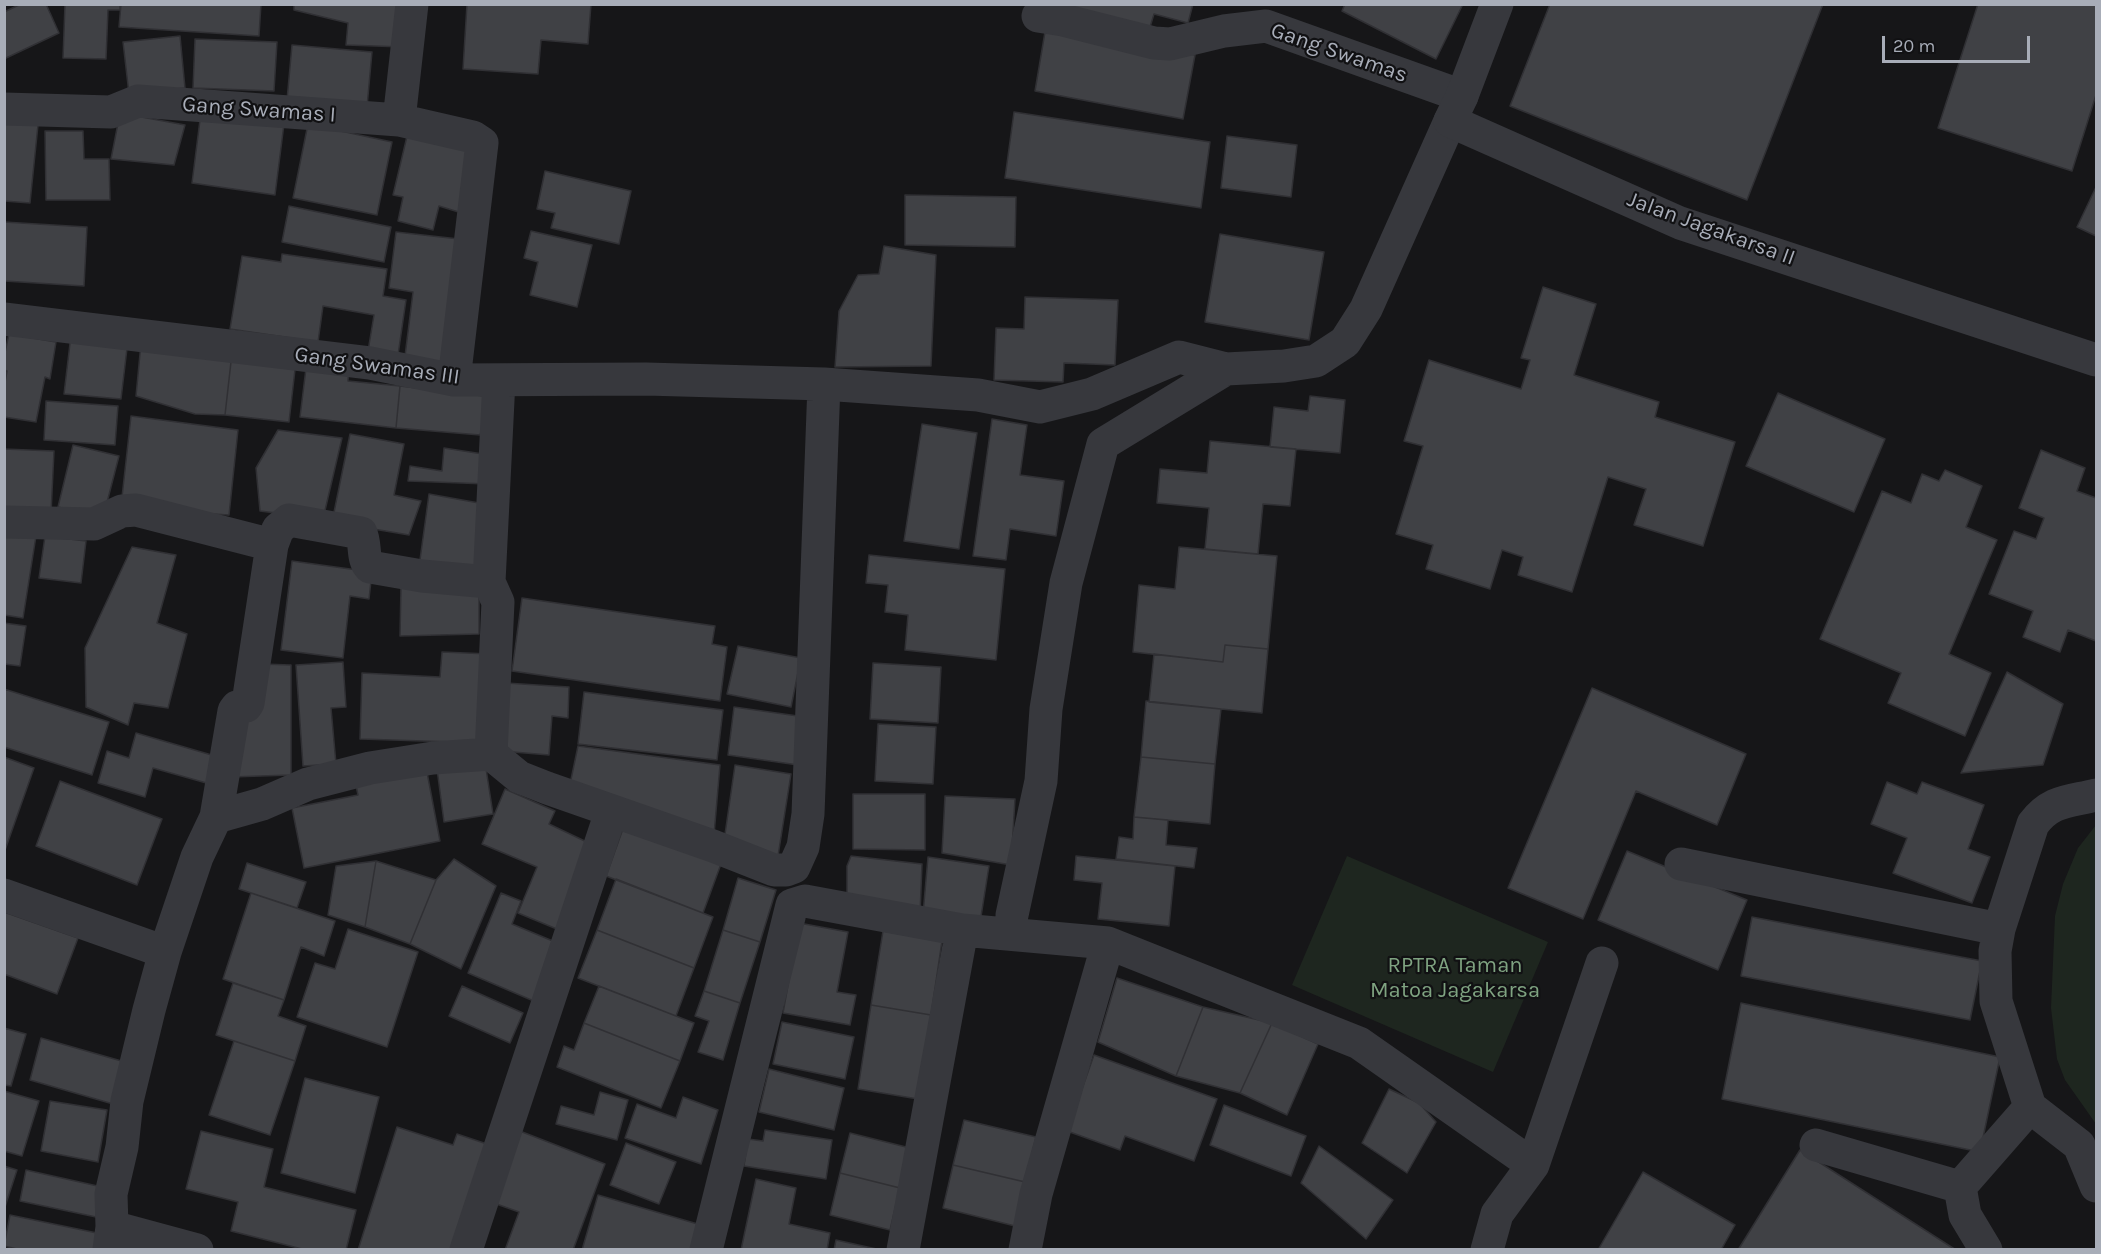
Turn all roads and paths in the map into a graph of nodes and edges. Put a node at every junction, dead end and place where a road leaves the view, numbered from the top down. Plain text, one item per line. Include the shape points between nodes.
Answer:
1 (411, 4) edge
2 (1497, 4) edge
3 (1038, 16) dead end
4 (4, 109) edge
5 (1456, 109) junction
6 (399, 120) junction
7 (4, 319) edge
8 (2097, 360) edge
9 (1226, 369) junction
10 (454, 380) junction
11 (499, 380) junction
12 (824, 384) junction
13 (4, 522) edge
14 (272, 545) junction
15 (489, 582) junction
16 (491, 754) junction
17 (2097, 795) edge
18 (612, 812) junction
19 (216, 817) junction
20 (1681, 864) dead end
21 (4, 895) edge
22 (1012, 915) dead end
23 (1999, 929) junction
24 (962, 930) junction
25 (1108, 943) junction
26 (165, 952) junction
27 (1602, 963) dead end
28 (2030, 1107) junction
29 (1816, 1145) dead end
30 (1533, 1166) junction
31 (2097, 1186) edge
32 (1960, 1187) junction
33 (110, 1238) edge
34 (197, 1250) edge
35 (466, 1250) edge
36 (706, 1250) edge
37 (903, 1250) edge
38 (1025, 1250) edge
39 (1487, 1250) edge
40 (1986, 1250) edge

1 - 6 street
2 - 5 street
3 - 5 street, Gang Swamas via 1170,44 1266,26
4 - 6 street, Gang Swamas I via 111,112 138,101
5 - 8 street, Jalan Jagakarsa II via 1680,223
5 - 9 street via 1366,309 1345,342 1316,361
6 - 10 street, Gang Swamas I via 473,137 482,143
7 - 10 street, Gang Swamas III via 370,363
9 - 12 street, Gang Swamas III via 1179,357 1092,394 1040,407 978,395
9 - 22 street via 1103,444 1066,583 1046,709 1041,781
10 - 11 street, Gang Swamas III
11 - 12 street, Gang Swamas III
11 - 15 street
12 - 18 street via 808,822 794,867 774,870
13 - 14 street via 94,524 122,511 136,510
14 - 15 street via 278,529 289,520 345,529 362,533 365,560 370,567
14 - 19 street via 248,703 235,708
15 - 16 street via 498,602
16 - 18 street via 519,777
16 - 19 street via 370,768 308,784 262,804
17 - 23 street via 2055,804 2033,824
18 - 35 street
19 - 26 street via 197,857
20 - 23 street
21 - 26 street
23 - 28 street via 1995,951 1996,1001
24 - 25 street
24 - 36 street via 804,901 792,906
24 - 37 street
25 - 30 street via 1359,1043
25 - 38 street via 1036,1194
26 - 33 street via 127,1101 111,1194
27 - 30 street
28 - 31 street via 2079,1145
28 - 32 street
29 - 32 street
30 - 39 street via 1497,1214
32 - 40 street via 1965,1215
33 - 34 street

